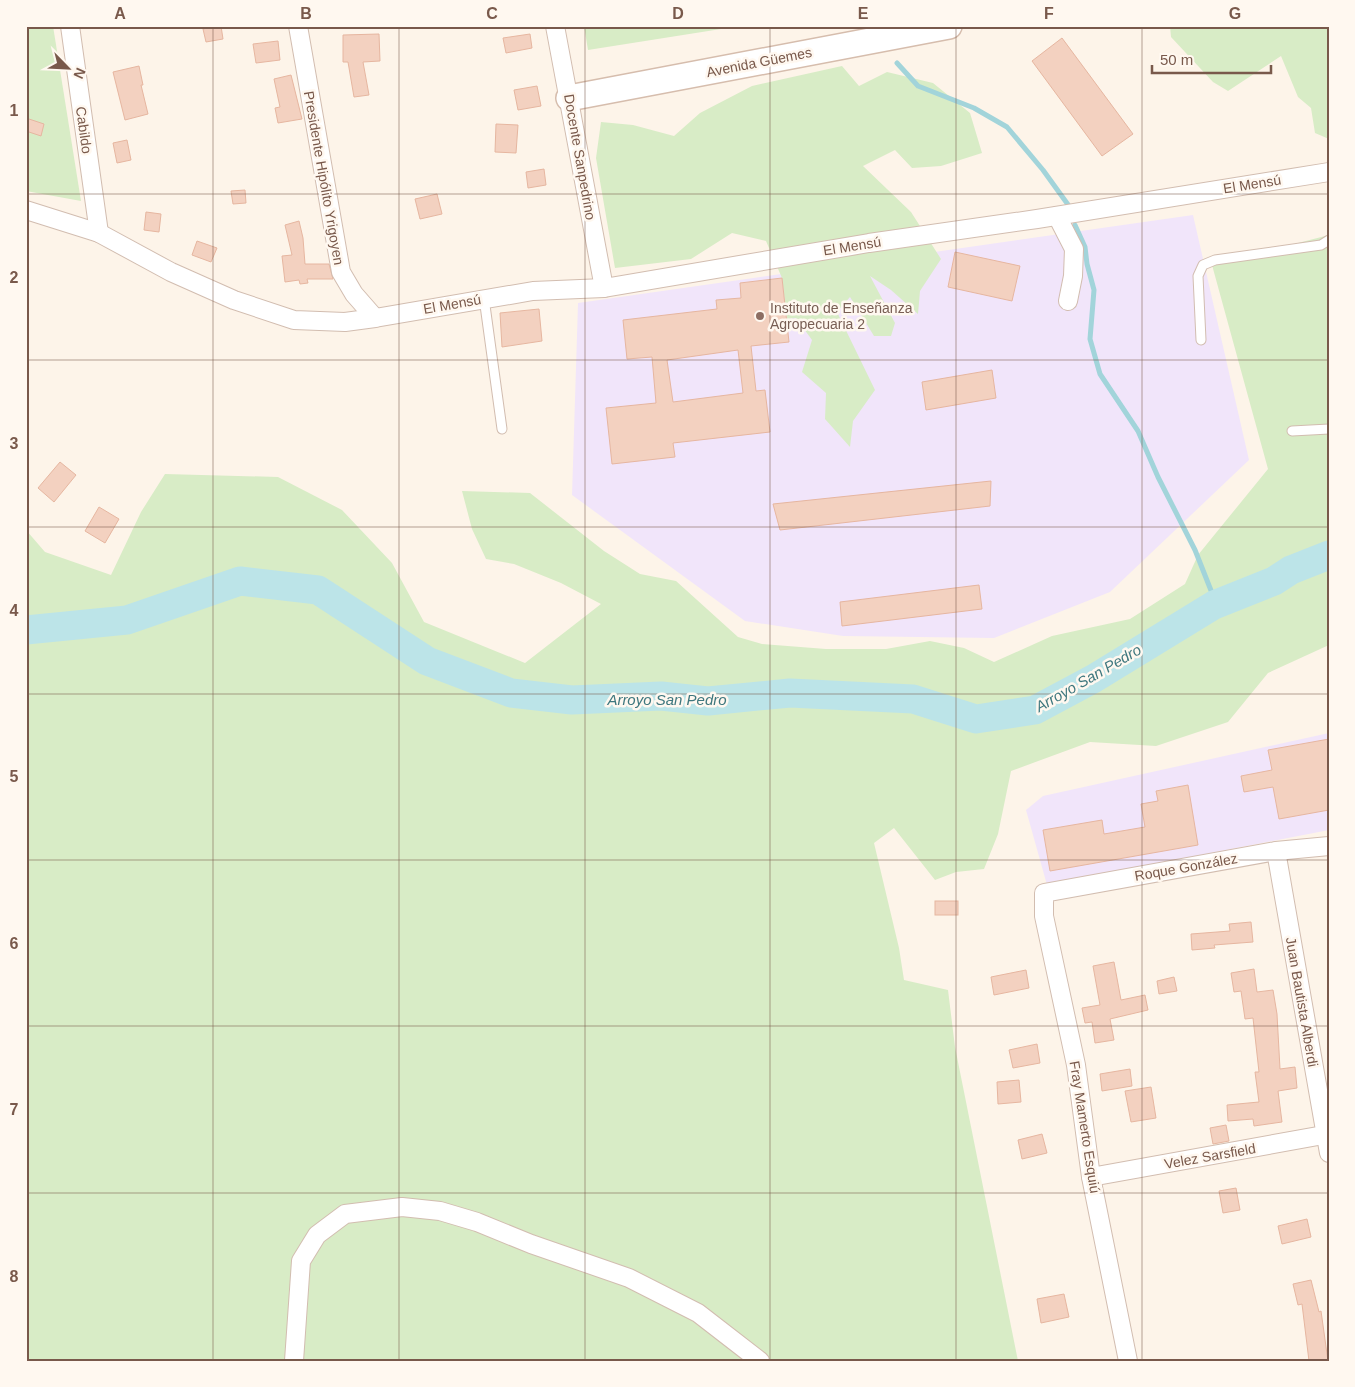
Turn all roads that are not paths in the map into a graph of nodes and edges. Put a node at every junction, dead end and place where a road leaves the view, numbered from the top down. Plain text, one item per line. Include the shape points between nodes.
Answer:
1 (70, 26) edge
2 (298, 26) edge
3 (555, 26) edge
4 (949, 26) edge
5 (872, 33) edge
6 (569, 98) junction
7 (1329, 172) edge
8 (26, 210) edge
9 (1057, 216) junction
10 (99, 233) junction
11 (1329, 240) edge
12 (604, 288) junction
13 (484, 298) junction
14 (1068, 301) dead end
15 (375, 318) junction
16 (1201, 340) dead end
17 (502, 429) dead end
18 (1329, 430) edge
19 (1292, 431) dead end
20 (1329, 846) edge
21 (1276, 851) junction
22 (1044, 893) joint
23 (1327, 1135) edge
24 (1329, 1153) edge
25 (1091, 1177) junction
26 (294, 1361) edge
27 (760, 1361) edge
28 (1128, 1361) edge

1 - 10 street, Cabildo
2 - 15 street, Presidente Hipólito Yrigoyen via 340,272
3 - 6 street, Docente Sanpedrino
4 - 5 main road, Avenida Güemes
5 - 6 main road, Avenida Güemes
6 - 12 street, Docente Sanpedrino
7 - 9 street, El Mensú
8 - 10 street, El Mensú
9 - 12 street, El Mensú via 868,243
9 - 14 street via 1074,249
10 - 15 street, El Mensú via 171,272 234,300 294,320 345,322
11 - 16 lane via 1321,245 1215,260 1203,265 1198,276
12 - 13 street, El Mensú via 533,291
13 - 15 street, El Mensú
13 - 17 lane
18 - 19 lane
20 - 21 street, Roque González
21 - 22 street, Roque González
21 - 23 street, Juan Bautista Alberdi
22 - 25 street, Fray Mamerto Esquiú via 1044,916 1076,1065
23 - 24 street, Juan Bautista Alberdi
23 - 25 street, Velez Sarsfield
25 - 28 street, Fray Mamerto Esquiú
26 - 27 street via 301,1261 317,1235 344,1214 402,1207 440,1211 478,1222 629,1278 698,1313

